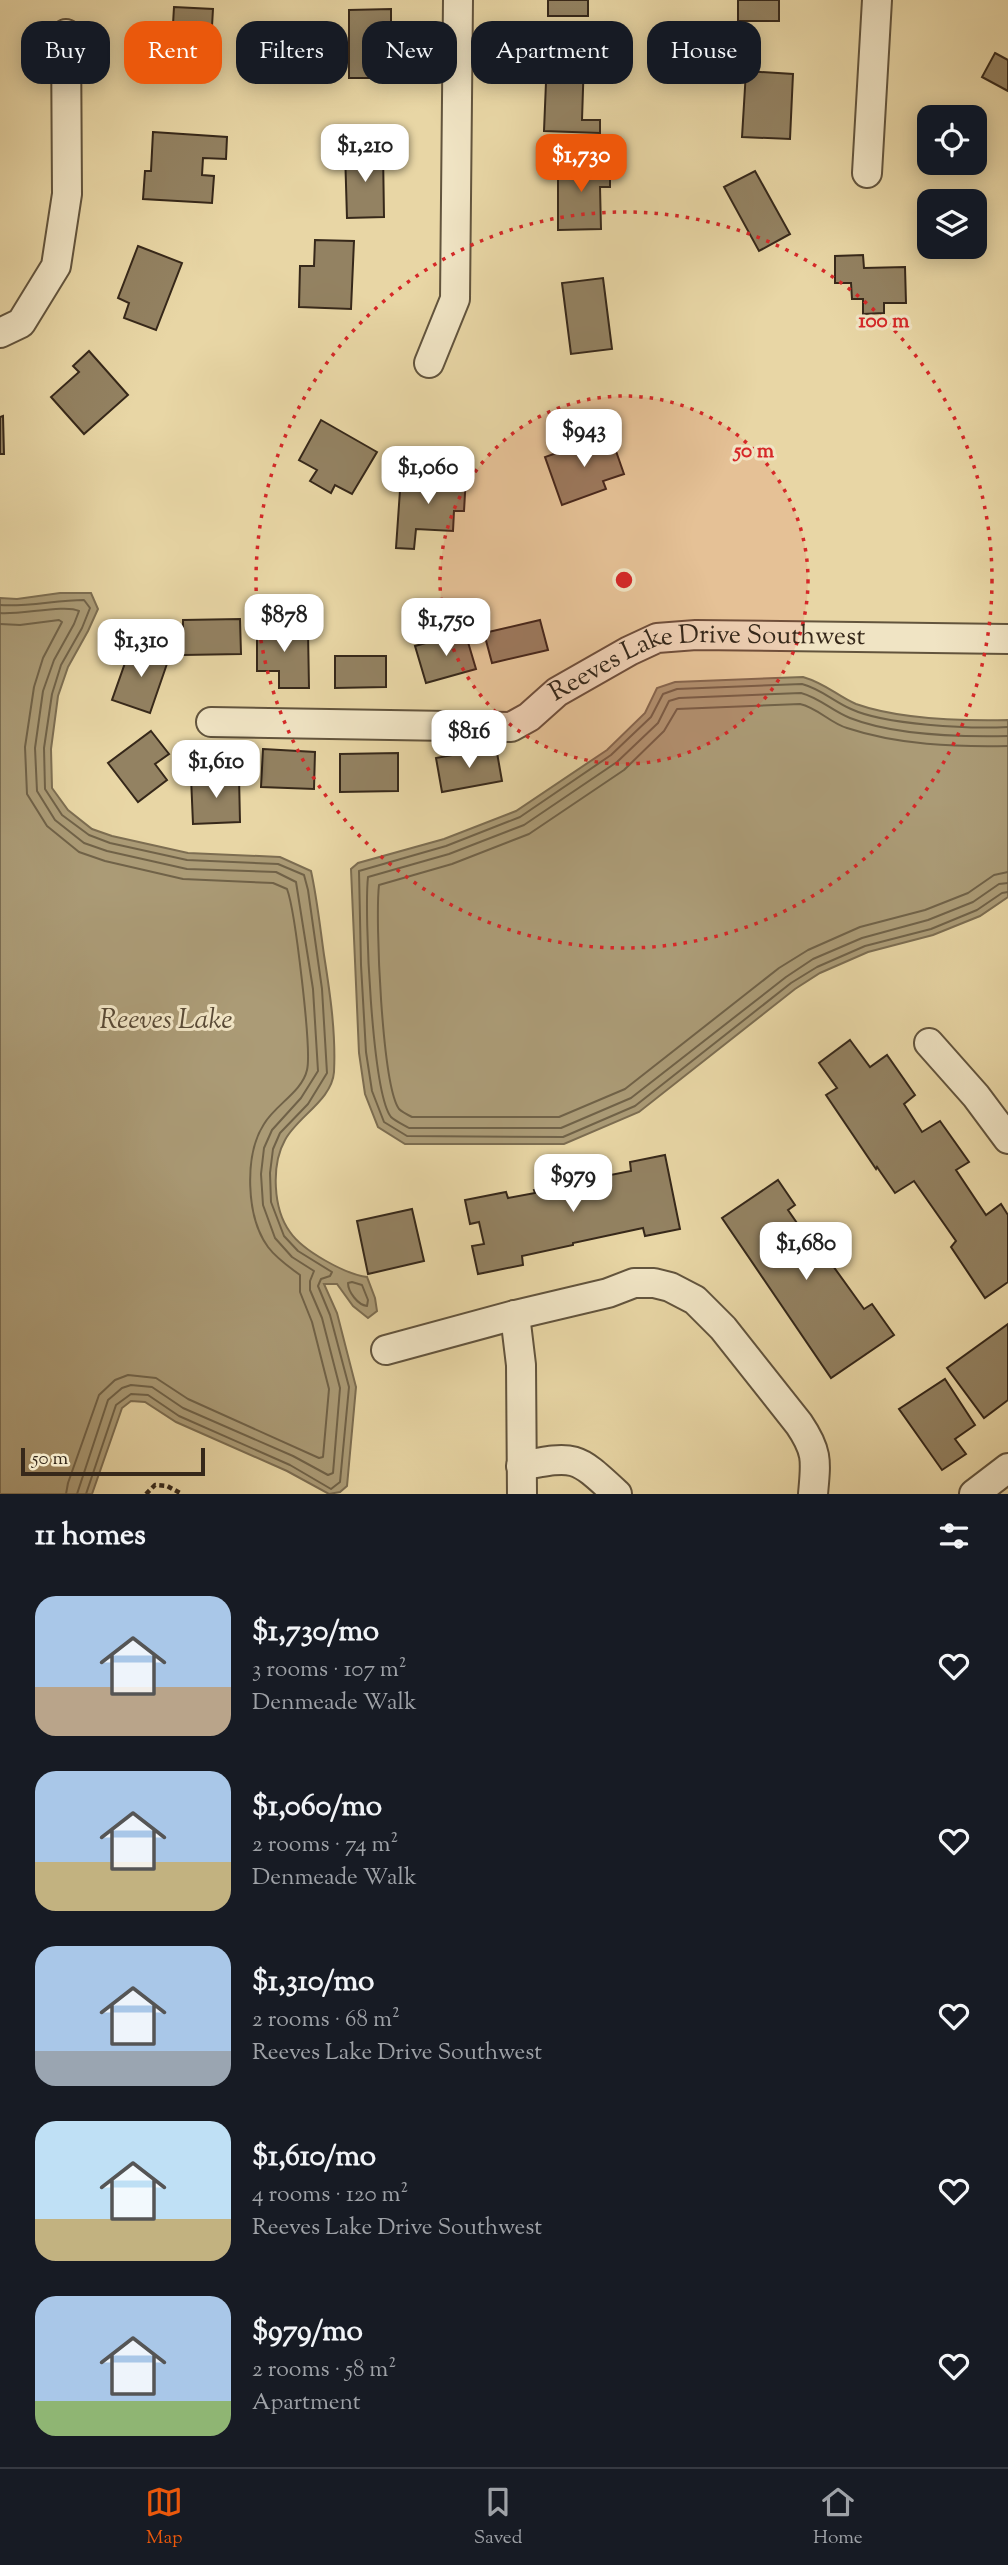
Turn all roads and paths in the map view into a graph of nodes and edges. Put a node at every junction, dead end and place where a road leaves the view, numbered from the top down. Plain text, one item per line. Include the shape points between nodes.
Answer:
1 (458, 0) edge
2 (877, 0) edge
3 (66, 84) edge
4 (867, 173) dead end
5 (0, 333) edge
6 (429, 363) dead end
7 (1008, 639) edge
8 (211, 722) dead end
9 (929, 1043) dead end
10 (1008, 1139) edge
11 (515, 1315) junction
12 (386, 1350) dead end
13 (521, 1466) junction
14 (1008, 1468) edge
15 (146, 1494) edge
16 (182, 1494) edge
17 (522, 1494) edge
18 (617, 1494) edge
19 (813, 1494) edge
20 (974, 1494) edge

1 - 6 street via 456,299
2 - 4 street
3 - 5 street via 67,194 56,266 21,323
7 - 8 street, Reeves Lake Drive Southwest via 657,638 558,692 511,727
9 - 10 street
11 - 12 street
11 - 13 street via 521,1365
11 - 19 street via 634,1283 670,1287 695,1300 723,1328 810,1440 816,1456
13 - 17 street
13 - 18 street via 574,1460
14 - 20 street
15 - 16 path via 155,1485

